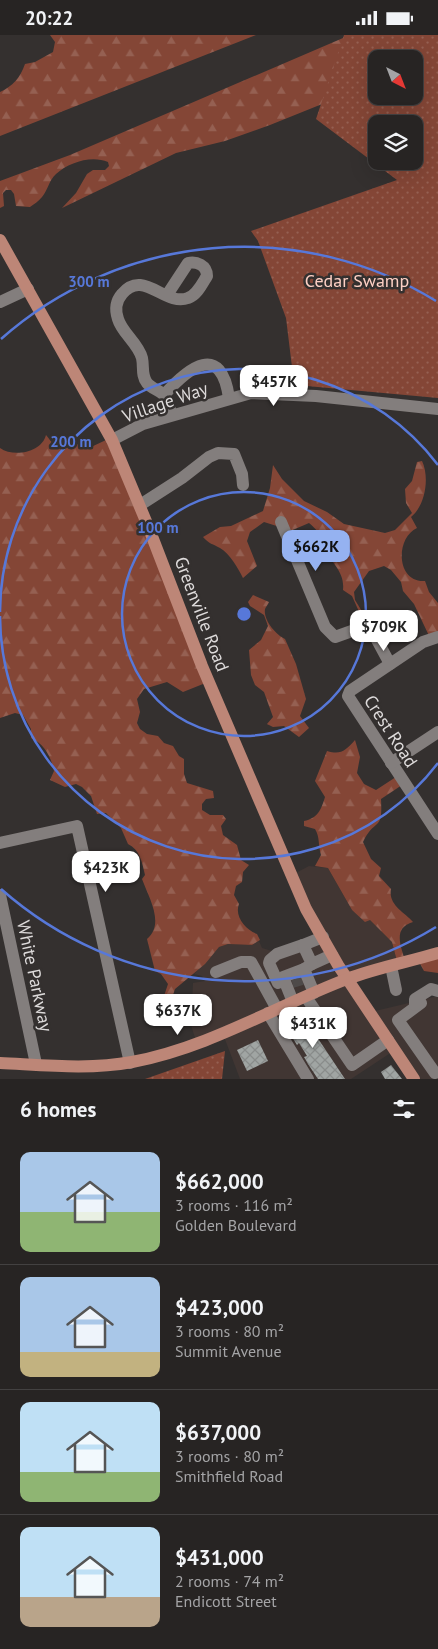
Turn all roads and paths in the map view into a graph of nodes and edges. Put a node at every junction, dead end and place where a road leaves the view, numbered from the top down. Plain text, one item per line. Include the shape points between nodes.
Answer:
1 (0, 240) edge
2 (28, 289) junction
3 (167, 295) dead end
4 (0, 302) edge
5 (164, 395) junction
6 (229, 399) junction
7 (438, 409) edge
8 (172, 415) junction
9 (112, 440) junction
10 (243, 485) dead end
11 (140, 505) junction
12 (281, 522) dead end
13 (438, 637) edge
14 (390, 664) junction
15 (438, 731) edge
16 (391, 763) junction
17 (438, 834) edge
18 (0, 843) edge
19 (0, 895) edge
20 (322, 937) junction
21 (303, 945) junction
22 (438, 953) edge
23 (332, 955) junction
24 (392, 966) junction
25 (216, 972) dead end
26 (348, 979) junction
27 (300, 984) junction
28 (396, 989) dead end
29 (429, 998) edge
30 (272, 1011) junction
31 (388, 1040) junction
32 (0, 1063) edge
33 (130, 1063) junction
34 (36, 1064) junction
35 (433, 1074) edge
36 (308, 1079) edge
37 (414, 1079) edge

1 - 2 main road, Greenville Road
2 - 4 street
2 - 9 main road, Greenville Road
3 - 5 street via 151,287 131,286 118,299 116,307 118,321 142,357 144,379
5 - 6 street via 195,366 204,364 225,378
5 - 8 street
6 - 7 street, Village Way via 251,393 272,393
6 - 8 street, Village Way
8 - 9 street, Village Way via 143,424
9 - 11 main road, Greenville Road
10 - 11 street via 234,454 218,453
11 - 20 main road, Greenville Road via 202,666 306,909
12 - 14 street via 325,627 335,637 370,627
13 - 14 street via 423,642
14 - 16 street, Crest Road via 350,691 348,696
15 - 16 street
16 - 17 street, Crest Road
18 - 33 street via 77,826
19 - 34 street, White Parkway
20 - 21 street
20 - 23 main road, Greenville Road
21 - 27 street
21 - 27 street via 277,954 270,960 278,983
22 - 24 main road
23 - 26 main road, Greenville Road
23 - 27 street
24 - 26 main road
24 - 28 street
25 - 30 street via 242,961 251,962
26 - 27 main road
26 - 31 main road, Greenville Road
27 - 30 main road
27 - 31 street via 352,1065
29 - 35 street via 398,1020
30 - 33 main road via 178,1051
30 - 36 street
31 - 37 main road, Greenville Road
32 - 34 main road
33 - 34 main road

